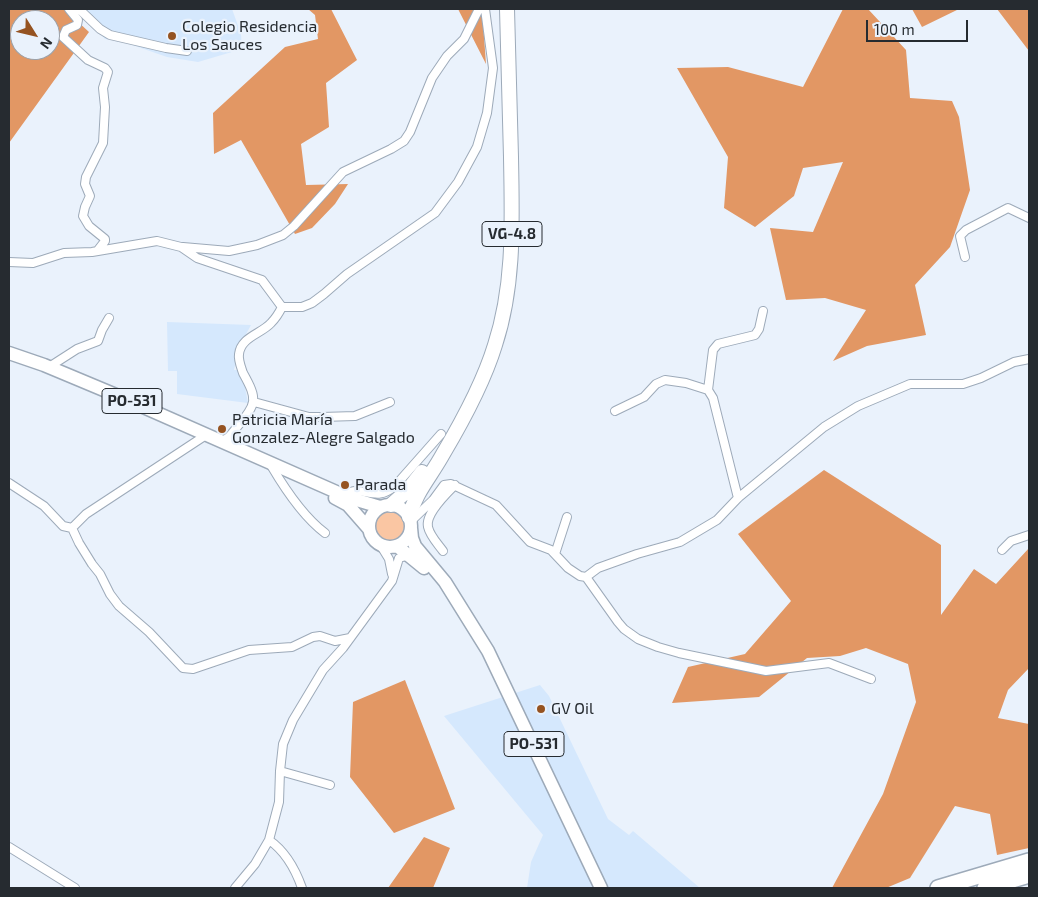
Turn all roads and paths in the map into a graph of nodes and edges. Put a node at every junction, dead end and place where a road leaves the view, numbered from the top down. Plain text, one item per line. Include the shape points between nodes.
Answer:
1 (69, 9) edge
2 (79, 9) edge
3 (479, 9) edge
4 (485, 9) edge
5 (507, 9) edge
6 (512, 9) edge
7 (508, 44) junction
8 (187, 51) dead end
9 (1029, 218) edge
10 (181, 247) junction
11 (98, 250) junction
12 (965, 257) dead end
13 (9, 262) edge
14 (282, 307) junction
15 (763, 312) dead end
16 (109, 318) dead end
17 (12, 354) edge
18 (1029, 359) edge
19 (49, 367) junction
20 (708, 390) junction
21 (254, 402) junction
22 (390, 402) dead end
23 (615, 410) dead end
24 (464, 415) junction
25 (441, 434) dead end
26 (197, 438) junction
27 (226, 441) junction
28 (272, 468) junction
29 (292, 477) junction
30 (9, 483) edge
31 (455, 485) junction
32 (285, 488) junction
33 (343, 494) junction
34 (738, 498) junction
35 (421, 502) junction
36 (385, 506) junction
37 (567, 517) dead end
38 (410, 522) junction
39 (72, 528) junction
40 (368, 529) junction
41 (325, 533) dead end
42 (1029, 535) edge
43 (381, 546) junction
44 (396, 546) junction
45 (1002, 550) dead end
46 (443, 551) dead end
47 (555, 554) junction
48 (410, 555) junction
49 (396, 566) junction
50 (586, 577) junction
51 (392, 581) junction
52 (458, 604) junction
53 (350, 638) junction
54 (871, 679) dead end
55 (280, 771) junction
56 (330, 785) dead end
57 (269, 840) junction
58 (9, 847) edge
59 (1029, 861) edge
60 (1029, 875) edge
61 (63, 886) edge
62 (75, 888) edge
63 (235, 888) edge
64 (302, 888) edge
65 (601, 888) edge
66 (938, 888) edge
67 (985, 888) edge

1 - 11 street via 78,20 77,25 66,30 63,37 88,60 108,72 102,88 105,107 103,143 86,177 90,196 83,216 89,226 105,239
2 - 8 street via 110,35
3 - 10 street via 464,39 432,78 404,141 342,172 283,235 229,251
4 - 14 street via 494,68 487,113 477,147 458,182 435,213 318,298 302,307
5 - 7 highway, VG-4.8
6 - 7 highway
7 - 24 highway, VG-4.8 via 512,214 508,296 485,374
9 - 12 street via 1008,208 966,230 960,236
10 - 11 street via 157,241
10 - 14 street via 197,258 262,280
11 - 13 street via 64,253 33,263
14 - 21 street via 270,324 247,339 239,354 240,367
15 - 20 street via 754,335 718,344 712,350
16 - 19 street via 98,341 77,349
17 - 19 main road, PO-531
17 - 26 main road, PO-531
18 - 34 street via 1014,362 963,384 910,384 858,406 824,428
19 - 27 main road, PO-531
20 - 23 street via 666,380 656,384 644,397
20 - 34 street via 713,398
21 - 22 street via 310,417 355,416
21 - 27 street
24 - 35 highway, VG-4.8
24 - 36 highway, VG-4.8 via 407,491
25 - 33 street via 387,492 366,494 358,490
26 - 28 main road, PO-531
26 - 39 street via 86,514
27 - 33 main road, PO-531
28 - 29 main road, PO-531
28 - 32 street
29 - 32 street via 286,479
29 - 40 main road, PO-531 via 348,505
30 - 39 street via 44,506 63,526
31 - 35 street via 444,485 433,500
31 - 46 street via 428,520 428,529
31 - 47 street via 496,506 530,542
32 - 41 street via 313,524
33 - 36 main road, PO-531
34 - 50 street via 717,520 680,542 629,556 598,568
35 - 38 highway, VG-4.8
36 - 38 main road, PO-531 via 400,508
36 - 40 main road via 372,514
37 - 47 street
38 - 44 main road via 406,539
38 - 52 main road, PO-531 via 415,546 445,582
39 - 53 street via 119,606 184,668 193,669 249,650 292,647 313,637 334,641
40 - 43 main road, PO-531
42 - 45 street via 1011,541
43 - 44 main road
43 - 51 street via 391,564
44 - 48 main road, PO-531
44 - 49 street
47 - 50 street via 568,568
48 - 49 street via 399,558
48 - 52 main road, PO-531
49 - 51 street
50 - 54 street via 624,629 658,647 766,670 829,663
51 - 53 street
52 - 65 main road, PO-531 via 501,676
53 - 55 street via 323,670 293,720 283,744
55 - 56 street
55 - 57 street via 280,802
57 - 63 street via 256,864
57 - 64 street via 282,852
58 - 61 street
59 - 66 highway
60 - 67 highway
61 - 62 street

